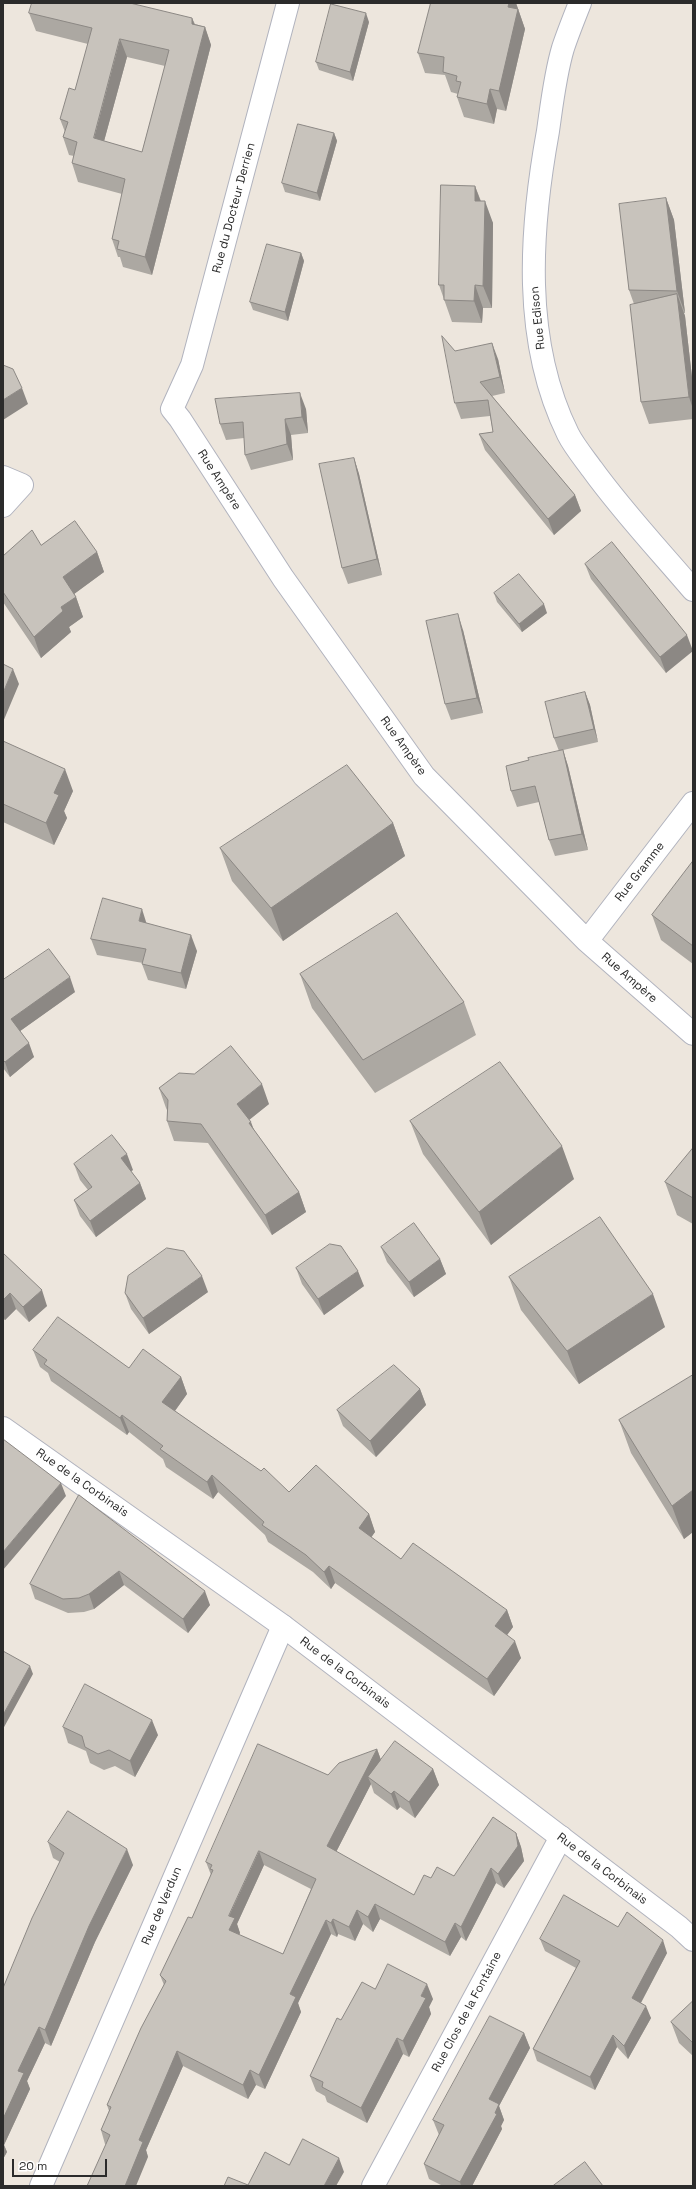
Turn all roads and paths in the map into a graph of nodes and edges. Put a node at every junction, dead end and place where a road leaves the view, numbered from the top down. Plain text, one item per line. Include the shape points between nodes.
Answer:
1 (288, 3) edge
2 (580, 3) edge
3 (172, 410) joint
4 (12, 481) edge
5 (3, 506) edge
6 (693, 590) edge
7 (693, 803) edge
8 (586, 942) junction
9 (693, 1034) edge
10 (3, 1428) edge
11 (284, 1626) junction
12 (561, 1838) junction
13 (686, 1934) edge
14 (41, 2186) edge
15 (373, 2186) edge

1 - 3 street, Rue du Docteur Derrien via 192,365
2 - 6 street, Rue Edison via 563,49 555,86 537,203 534,282 546,375 554,403 569,436 612,497
3 - 8 street, Rue Ampère via 283,578 424,776
4 - 5 street
7 - 8 street, Rue Gramme
8 - 9 street, Rue Ampère
10 - 11 street, Rue de la Corbinais
11 - 12 street, Rue de la Corbinais
11 - 14 street, Rue de Verdun
12 - 13 street, Rue de la Corbinais
12 - 15 street, Rue Clos de la Fontaine

